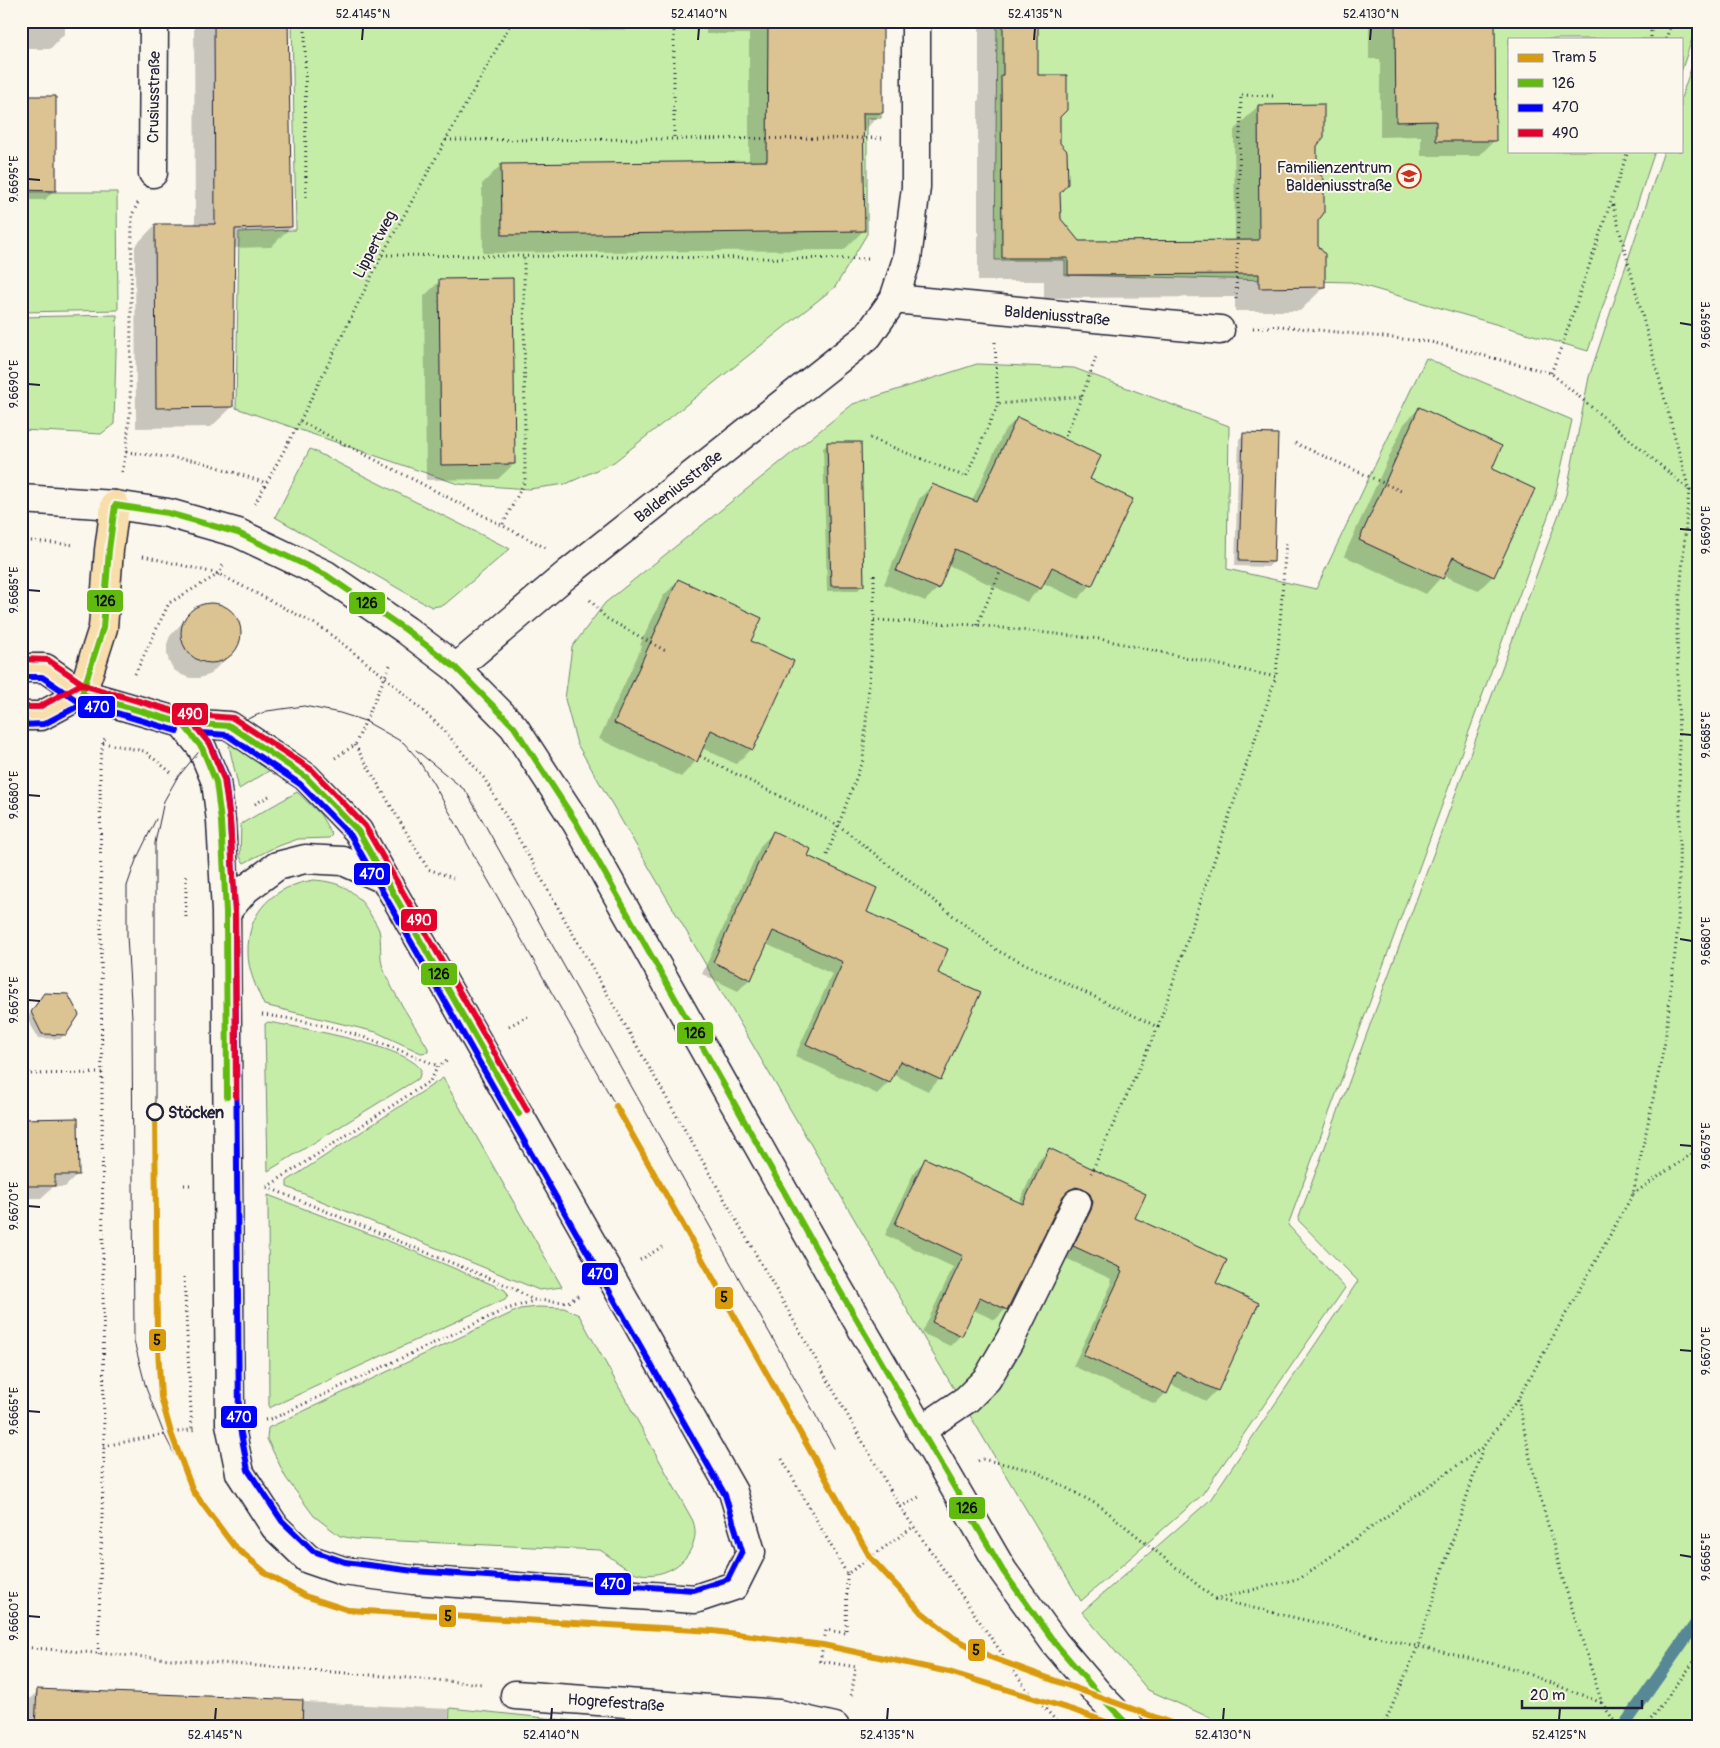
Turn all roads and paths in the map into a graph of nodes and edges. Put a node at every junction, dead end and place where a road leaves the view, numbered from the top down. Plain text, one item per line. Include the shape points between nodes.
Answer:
1 (154, 21) edge
2 (305, 21) edge
3 (512, 21) edge
4 (674, 21) edge
5 (916, 21) edge
6 (1651, 21) edge
7 (1672, 21) edge
8 (1651, 38) edge
9 (1666, 38) edge
10 (1276, 96) dead end
11 (916, 138) junction
12 (674, 139) junction
13 (446, 140) junction
14 (1628, 152) edge
15 (152, 173) joint
16 (306, 198) dead end
17 (1612, 202) junction
18 (382, 255) junction
19 (524, 256) junction
20 (907, 259) junction
21 (894, 299) junction
22 (993, 308) junction
23 (1110, 320) junction
24 (1228, 329) junction
25 (1552, 373) junction
26 (1082, 396) junction
27 (998, 404) junction
28 (300, 421) junction
29 (870, 438) dead end
30 (1064, 439) dead end
31 (1296, 443) dead end
32 (1689, 490) junction
33 (1401, 491) dead end
34 (1699, 498) edge
35 (21, 499) edge
36 (115, 505) junction
37 (503, 524) junction
38 (21, 540) edge
39 (1286, 541) dead end
40 (109, 550) junction
41 (1001, 570) dead end
42 (219, 574) junction
43 (567, 574) junction
44 (874, 575) dead end
45 (874, 620) junction
46 (977, 625) junction
47 (406, 630) junction
48 (666, 651) dead end
49 (21, 668) edge
50 (456, 668) junction
51 (385, 677) junction
52 (1276, 677) junction
53 (82, 694) junction
54 (120, 705) junction
55 (21, 716) edge
56 (182, 723) junction
57 (103, 743) junction
58 (700, 756) dead end
59 (177, 778) dead end
60 (838, 825) junction
61 (827, 855) dead end
62 (453, 878) dead end
63 (386, 880) junction
64 (226, 912) junction
65 (226, 1011) junction
66 (1158, 1027) junction
67 (478, 1043) junction
68 (438, 1066) junction
69 (102, 1073) junction
70 (21, 1074) edge
71 (1699, 1150) edge
72 (227, 1186) junction
73 (267, 1187) junction
74 (1633, 1194) junction
75 (1077, 1203) joint
76 (184, 1277) dead end
77 (611, 1277) junction
78 (534, 1300) junction
79 (1518, 1399) junction
80 (230, 1424) junction
81 (192, 1430) junction
82 (920, 1431) junction
83 (104, 1446) junction
84 (1483, 1447) junction
85 (782, 1459) dead end
86 (950, 1480) junction
87 (913, 1527) junction
88 (847, 1574) junction
89 (1214, 1599) junction
90 (1418, 1646) junction
91 (21, 1647) edge
92 (98, 1654) junction
93 (1699, 1655) edge
94 (515, 1696) joint
95 (850, 1701) dead end
96 (1602, 1703) junction
97 (1618, 1725) edge
98 (835, 1727) edge
99 (1062, 1727) edge
100 (1130, 1727) edge
101 (1383, 1727) edge
102 (1646, 1727) edge

1 - 15 street, Crusiusstraße
2 - 16 path
3 - 13 path, Lippertweg
4 - 12 path
5 - 11 street, Baldeniusstraße
6 - 8 path
7 - 9 path
10 - 24 path via 1241,95
11 - 12 path
11 - 20 street, Baldeniusstraße via 916,187
12 - 13 path
13 - 18 path, Lippertweg
14 - 17 path
15 - 28 path, Lippertweg via 132,215 130,411 126,452 199,461 266,483
17 - 25 path
17 - 32 path
18 - 19 path
18 - 28 path, Lippertweg
19 - 20 path
19 - 37 path via 525,481
20 - 21 street, Baldeniusstraße
21 - 22 street, Baldeniusstraße
21 - 43 street, Baldeniusstraße via 868,336
22 - 23 street, Baldeniusstraße
22 - 27 path
23 - 24 street, Baldeniusstraße
23 - 26 path
24 - 25 path via 1280,326 1431,342
25 - 32 path
26 - 27 path
26 - 30 path
27 - 29 path via 966,477
28 - 37 path
31 - 33 path
32 - 34 path
32 - 74 path via 1677,627 1678,926 1665,1042
35 - 36 street
36 - 40 main road
36 - 47 street via 168,513 238,533 326,575
37 - 43 path via 544,546
38 - 40 path
39 - 52 path
40 - 42 path
40 - 53 main road via 103,628
41 - 46 path
42 - 51 path via 321,627
42 - 54 path via 169,603
43 - 48 path via 606,618
43 - 50 street, Baldeniusstraße
44 - 45 path
45 - 46 path
45 - 60 path via 864,760
46 - 52 path via 1100,640
47 - 50 street
47 - 51 path
49 - 53 main road via 45,668
50 - 82 street via 514,727 576,822
51 - 62 path via 355,746 428,869
51 - 87 path via 443,729 484,778
52 - 66 path
53 - 54 street
53 - 55 main road via 41,716
54 - 56 street
54 - 57 path
56 - 63 street via 230,726 306,777 358,831
56 - 64 street via 202,748 216,782
57 - 59 path via 144,751
57 - 69 path via 100,764
58 - 60 path
60 - 61 path
60 - 66 path via 998,951
63 - 64 street via 343,862 305,859 277,866 246,889
63 - 67 street
64 - 65 street
65 - 68 path via 324,1025 393,1046
65 - 72 street
66 - 75 path
67 - 68 path
67 - 77 street
68 - 73 path via 430,1082
69 - 70 path
69 - 83 path
71 - 74 path
72 - 73 path
72 - 80 street
73 - 78 path via 513,1288
74 - 79 path
75 - 82 street via 1011,1338 987,1379 967,1399
76 - 81 path
77 - 78 path via 568,1302
77 - 80 street via 733,1492 751,1552 734,1586 695,1599 413,1580 342,1571 308,1559 275,1527 240,1473
78 - 80 path via 504,1310 274,1418
79 - 84 path
79 - 96 path via 1531,1463 1564,1583
80 - 81 path
81 - 83 path
82 - 86 street
83 - 92 path
84 - 89 path via 1301,1578
84 - 90 path
85 - 88 path
86 - 89 path via 982,1459 1035,1471 1100,1506
86 - 100 street via 1003,1570 1055,1643
87 - 88 path
87 - 99 path via 1026,1688
88 - 95 path via 846,1633 826,1630 820,1661 856,1667
89 - 90 path
90 - 96 path via 1515,1669
90 - 101 path
91 - 92 path
92 - 94 path via 482,1684
93 - 102 path
94 - 98 street, Hogrefestraße via 779,1714
96 - 97 path

